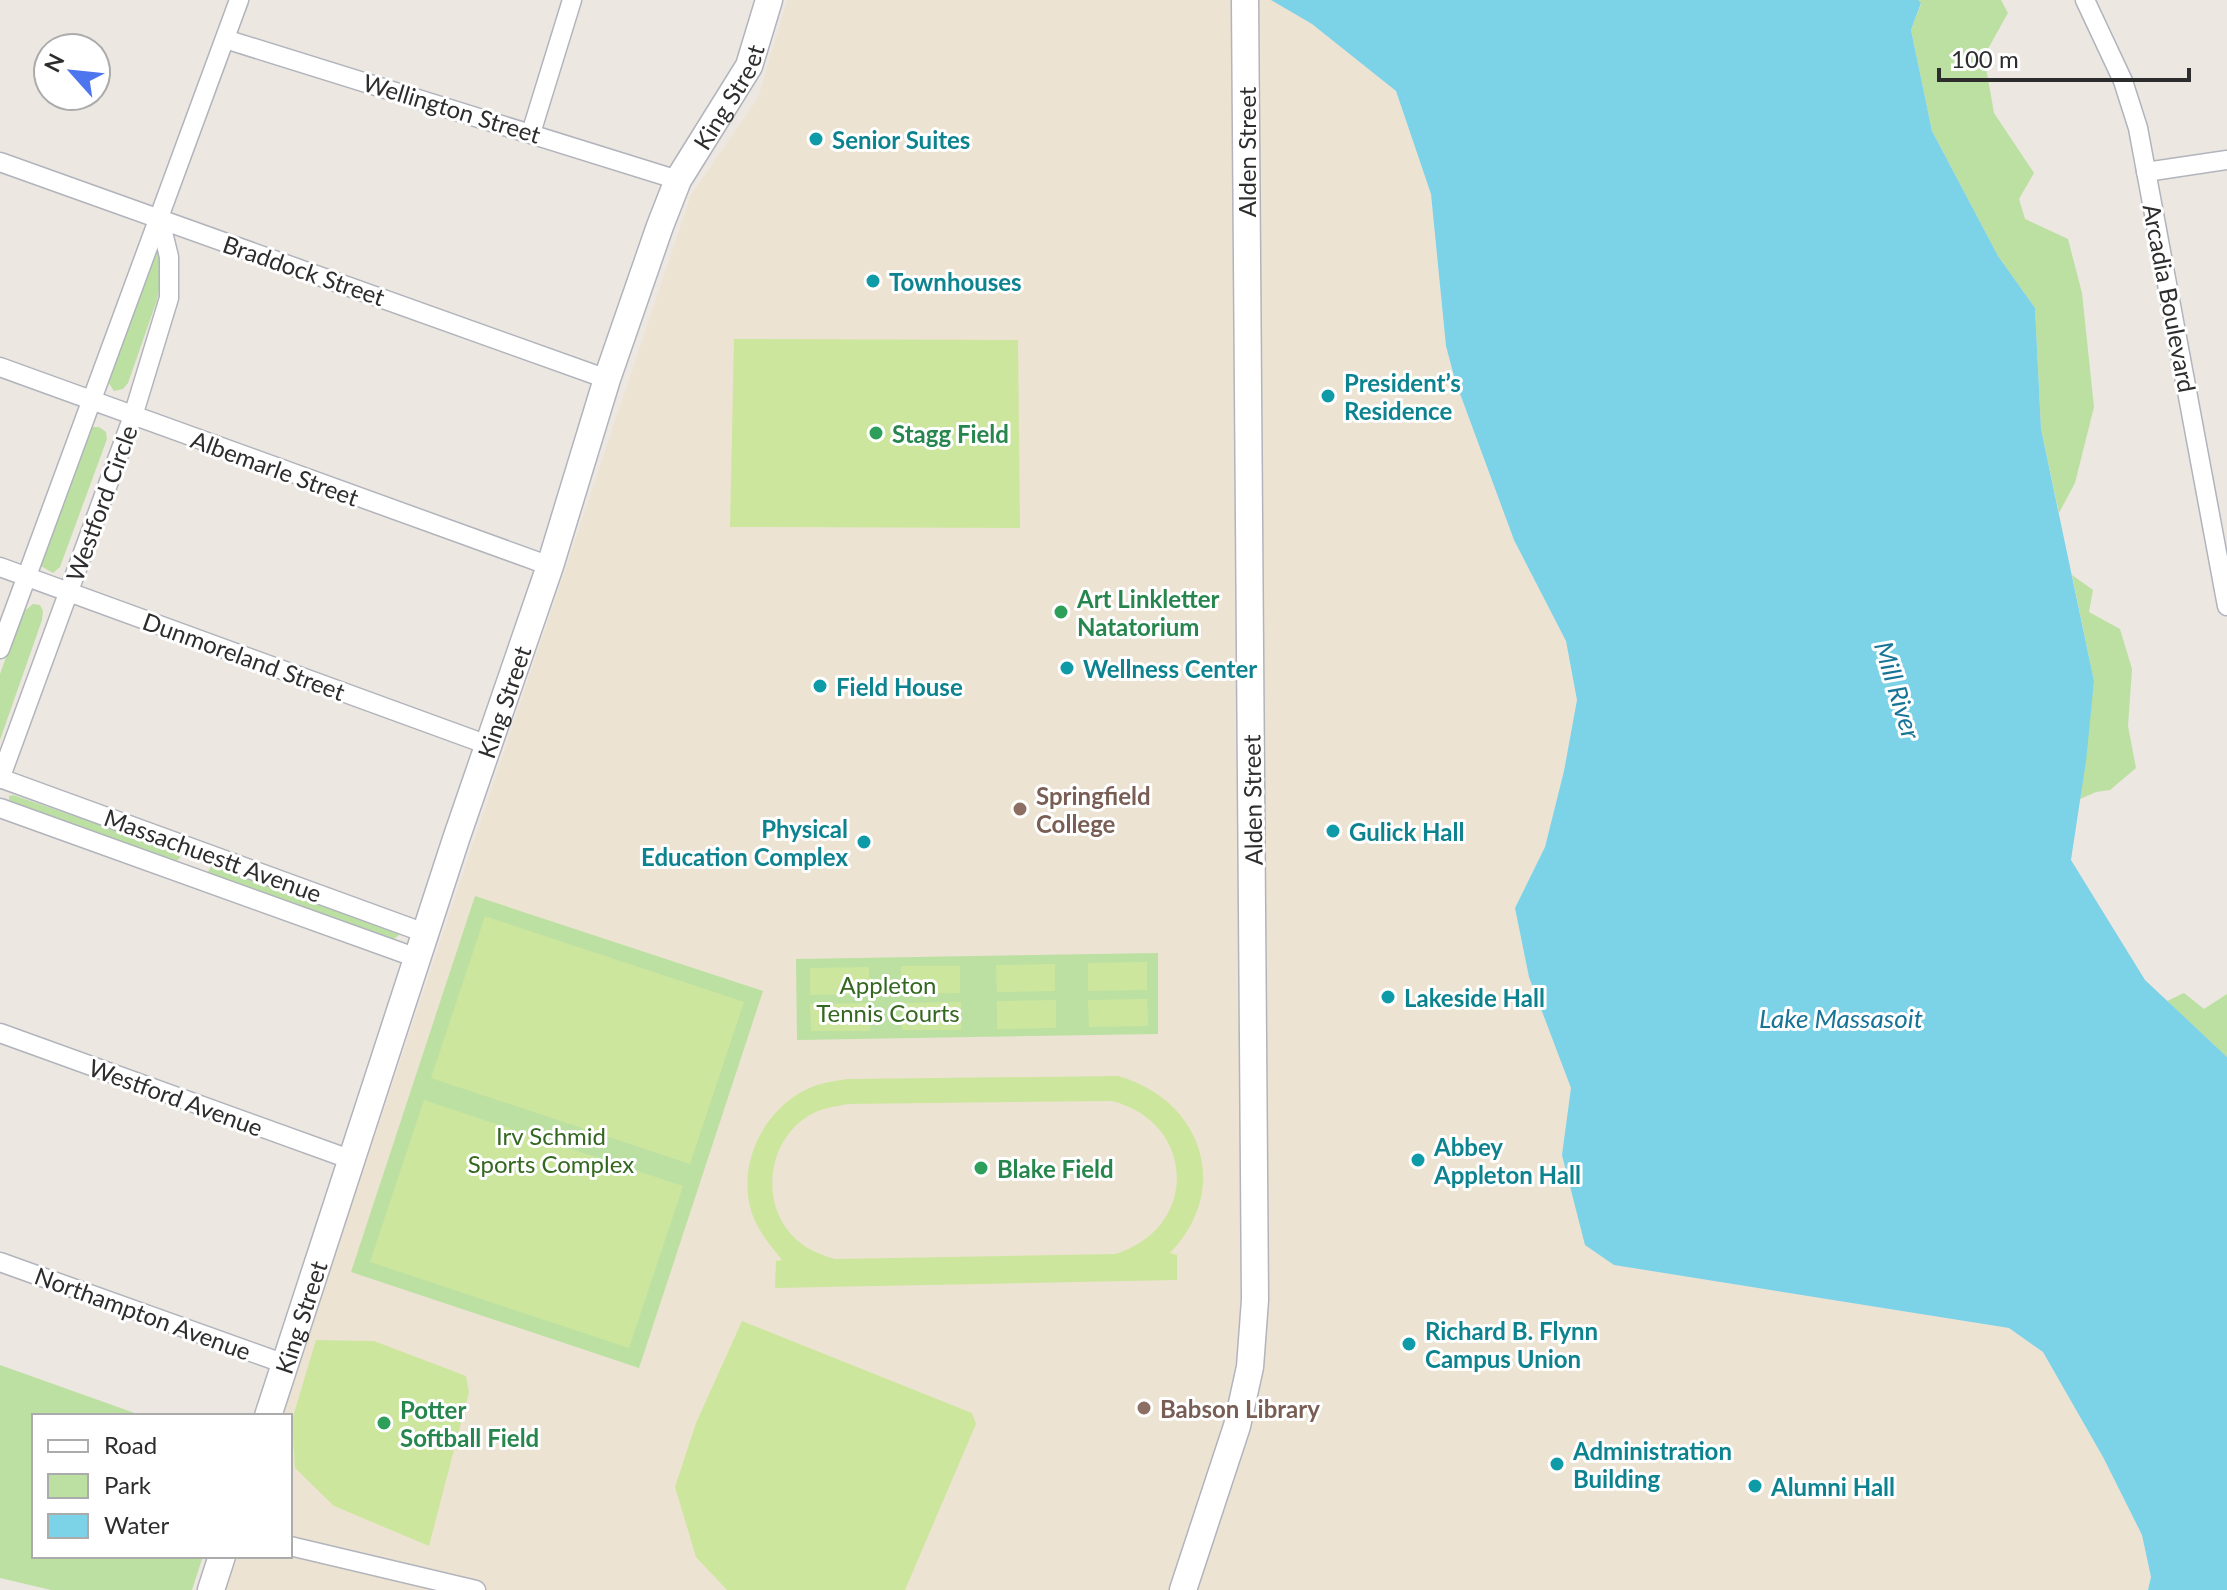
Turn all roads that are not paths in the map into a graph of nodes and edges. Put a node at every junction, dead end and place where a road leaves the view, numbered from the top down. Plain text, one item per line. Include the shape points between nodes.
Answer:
1 (239, 0) edge
2 (572, 0) edge
3 (769, 0) edge
4 (1245, 0) edge
5 (2085, 0) edge
6 (225, 39) junction
7 (531, 133) junction
8 (2227, 160) edge
9 (0, 162) edge
10 (2146, 172) junction
11 (678, 180) junction
12 (160, 220) junction
13 (0, 367) edge
14 (607, 379) junction
15 (93, 401) junction
16 (133, 416) junction
17 (550, 566) junction
18 (0, 567) edge
19 (27, 577) junction
20 (68, 591) junction
21 (2227, 606) edge
22 (0, 649) edge
23 (488, 745) junction
24 (0, 778) edge
25 (0, 808) edge
26 (197, 850) junction
27 (188, 876) junction
28 (425, 933) junction
29 (417, 958) junction
30 (0, 1033) edge
31 (352, 1160) junction
32 (0, 1262) edge
33 (285, 1364) junction
34 (269, 1414) edge
35 (292, 1546) edge
36 (221, 1558) edge
37 (211, 1590) edge
38 (476, 1590) edge
39 (1183, 1590) edge

1 - 6 street, Westford Circle
2 - 7 street
3 - 11 main road, King Street via 749,66
4 - 39 main road, Alden Street via 1255,1300 1250,1367 1237,1426
5 - 10 street, Arcadia Boulevard via 2131,102
6 - 7 street, Wellington Street
6 - 12 street, Westford Circle
7 - 11 street, Wellington Street
8 - 10 street
9 - 12 street, Braddock Street
10 - 21 street, Arcadia Boulevard
11 - 14 main road, King Street
12 - 14 street, Braddock Street
12 - 15 street, Westford Circle
12 - 16 street, Westford Circle via 169,257 169,298
13 - 15 street, Albemarle Street
14 - 17 main road, King Street
15 - 16 street, Albemarle Street
15 - 19 street, Westford Circle
16 - 17 street, Albemarle Street
16 - 20 street, Westford Circle
17 - 23 main road, King Street
18 - 19 street, Dunmoreland Street
19 - 20 street, Dunmoreland Street
19 - 22 street, Westford Circle
20 - 23 street, Dunmoreland Street
20 - 24 street, Westford Circle
23 - 28 main road, King Street
24 - 26 street, Massachuestt Avenue
25 - 27 street
26 - 27 street
26 - 28 street, Massachuestt Avenue
27 - 29 street
28 - 29 main road, King Street
29 - 31 main road, King Street
30 - 31 street, Westford Avenue
31 - 33 main road, King Street
32 - 33 street, Northampton Avenue
33 - 34 main road, King Street
35 - 38 street
36 - 37 main road

